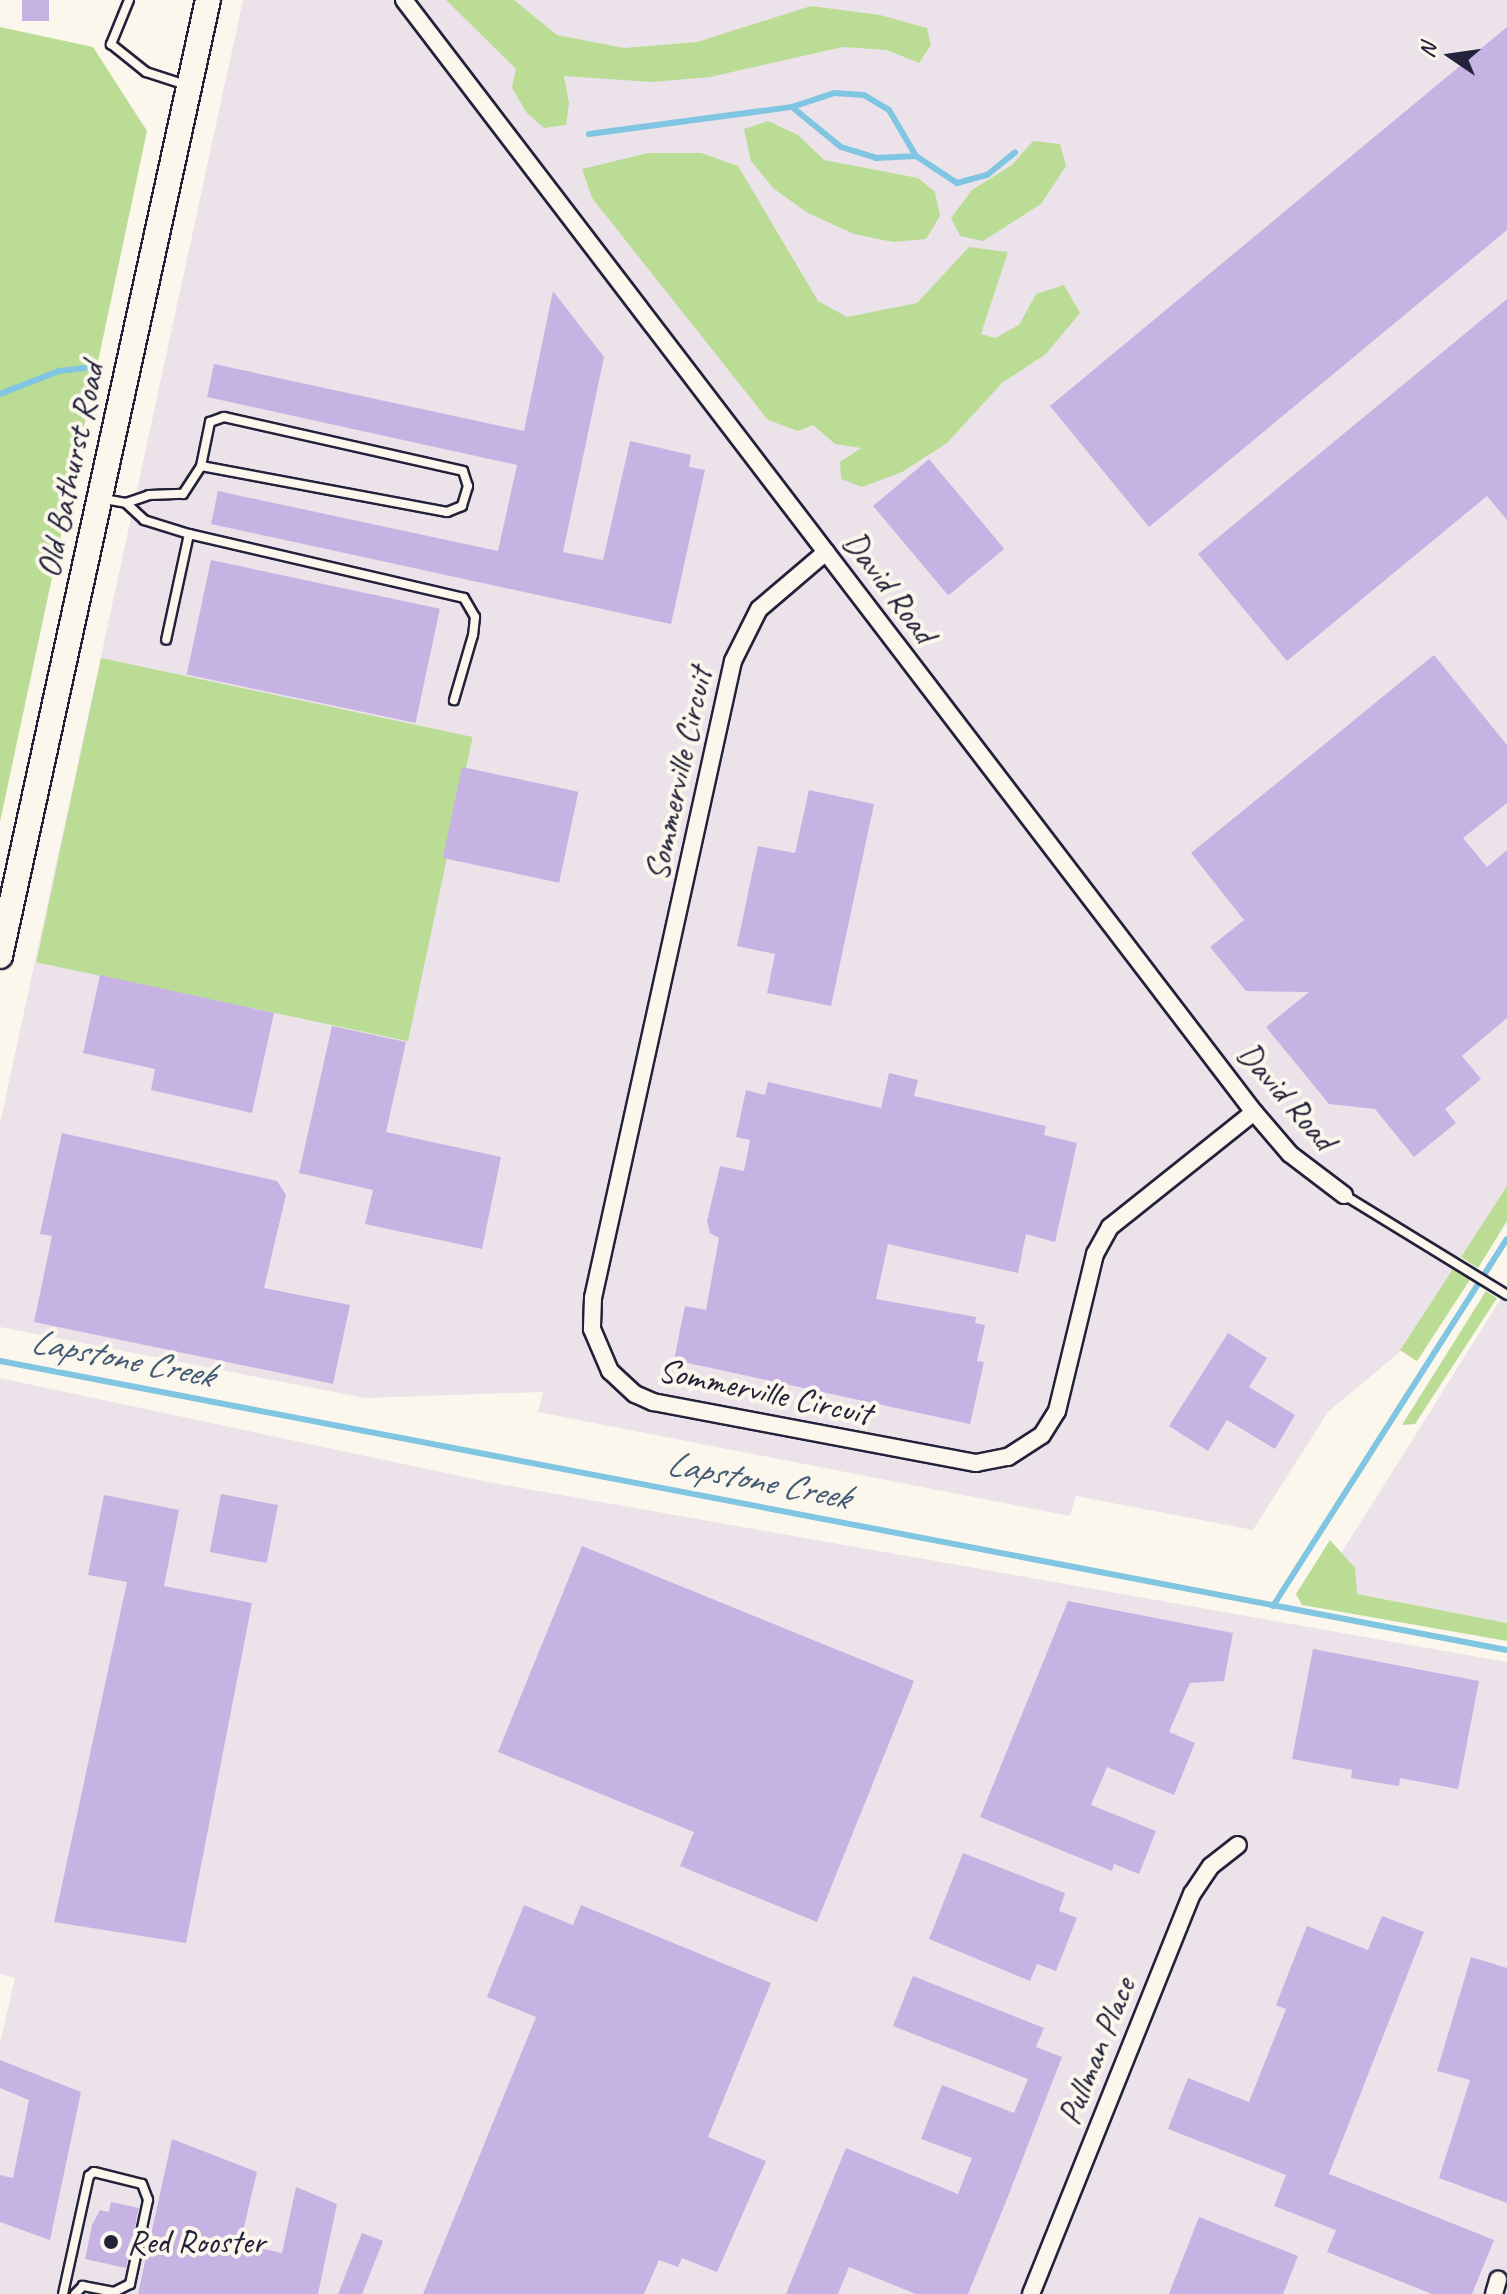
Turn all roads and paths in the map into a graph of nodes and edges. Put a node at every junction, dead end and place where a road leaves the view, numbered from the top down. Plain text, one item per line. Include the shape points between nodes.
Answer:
1 (129, 0) edge
2 (208, 0) edge
3 (404, 0) edge
4 (187, 85) junction
5 (201, 466) junction
6 (99, 498) junction
7 (126, 503) junction
8 (189, 534) junction
9 (826, 552) junction
10 (166, 640) dead end
11 (454, 700) dead end
12 (0, 956) edge
13 (1254, 1112) junction
14 (1344, 1195) joint
15 (1507, 1295) edge
16 (1238, 1845) dead end
17 (63, 2294) edge
18 (75, 2294) edge
19 (1031, 2294) edge

1 - 4 lane via 111,44 146,72
2 - 4 main road, Old Bathurst Road
3 - 9 street, David Road
4 - 6 main road, Old Bathurst Road
5 - 5 lane via 210,422 224,417 463,471 468,486 462,506 447,512
5 - 7 lane via 183,494 149,495
6 - 7 lane
6 - 12 main road, Old Bathurst Road
7 - 8 lane via 144,520
8 - 10 lane
8 - 11 lane via 464,598 475,617
9 - 13 street, David Road
9 - 13 street, Sommerville Circuit via 759,609 733,661 593,1298 592,1329 610,1371 653,1402 976,1463 1008,1457 1042,1435 1057,1411 1095,1254 1110,1227
13 - 14 street, David Road via 1290,1154
14 - 15 lane
16 - 19 street, Pullman Place via 1211,1866 1192,1894
17 - 18 lane via 89,2176 94,2172 142,2184 148,2200 130,2284 114,2292 83,2286

